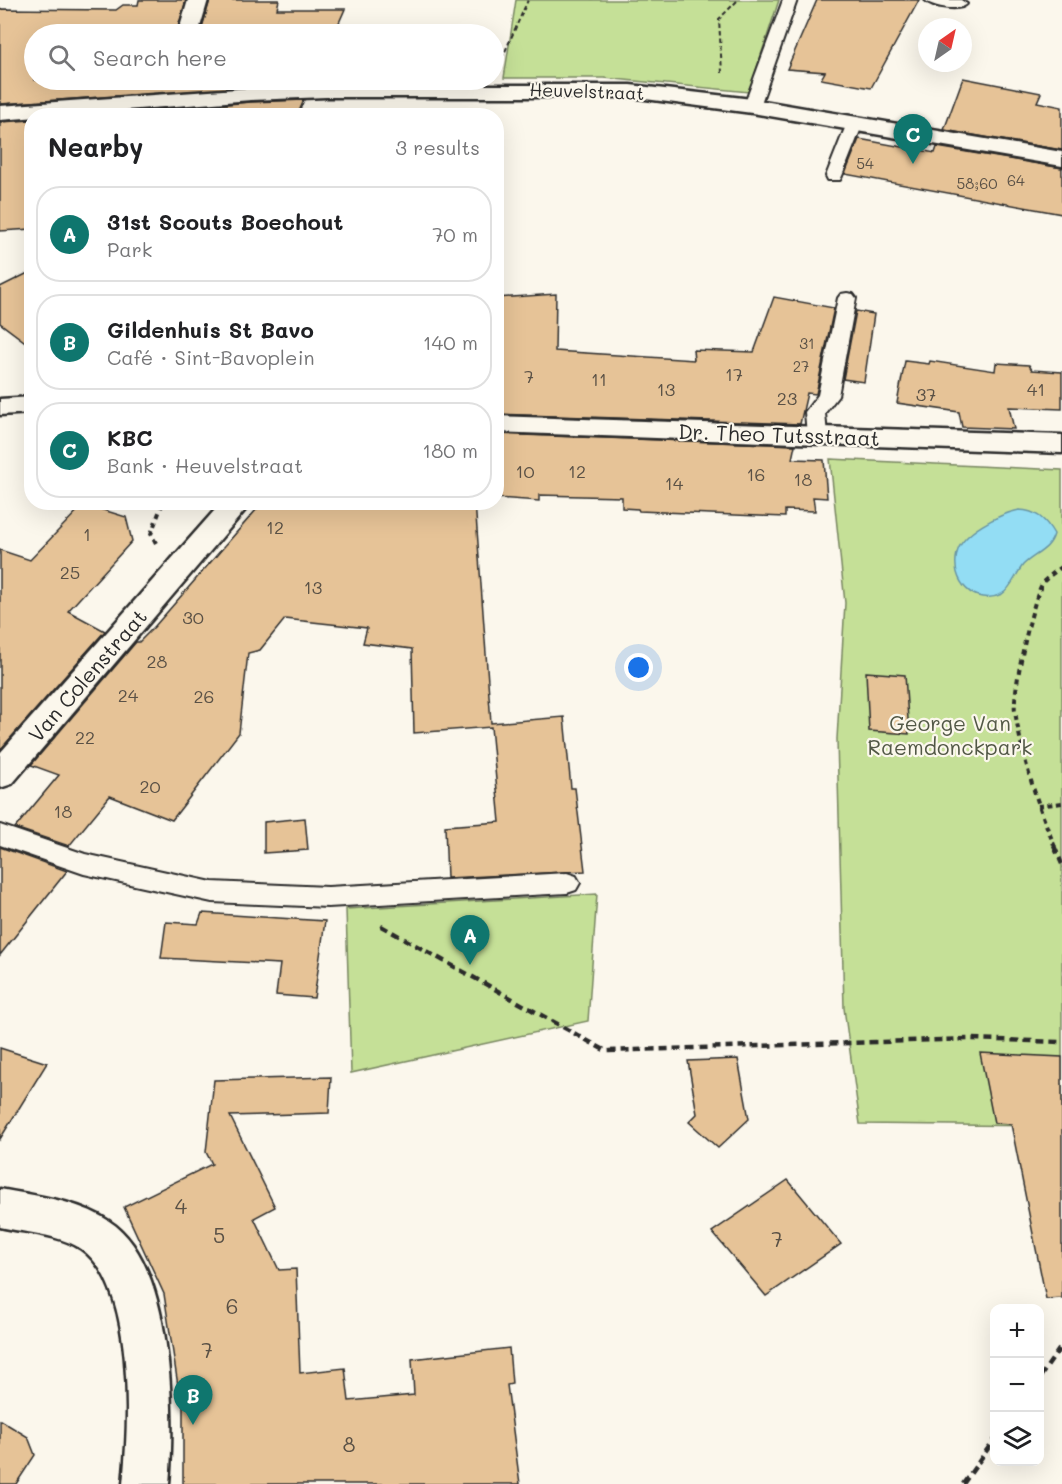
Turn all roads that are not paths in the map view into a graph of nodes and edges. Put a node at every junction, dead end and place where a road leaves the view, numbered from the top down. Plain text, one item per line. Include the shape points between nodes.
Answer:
1 (198, 0) edge
2 (790, 0) edge
3 (932, 0) edge
4 (960, 4) dead end
5 (799, 23) dead end
6 (191, 24) edge
7 (777, 38) junction
8 (458, 90) edge
9 (504, 90) edge
10 (174, 98) edge
11 (752, 106) junction
12 (58, 108) edge
13 (24, 111) edge
14 (0, 113) edge
15 (855, 123) junction
16 (1062, 159) edge
17 (834, 176) dead end
18 (847, 298) dead end
19 (24, 406) edge
20 (0, 407) edge
21 (504, 424) edge
22 (817, 435) junction
23 (1062, 444) edge
24 (231, 510) edge
25 (0, 775) edge
26 (0, 835) edge
27 (567, 883) dead end
28 (0, 1208) edge
29 (146, 1484) edge

1 - 6 street
2 - 7 lane
3 - 4 lane
5 - 7 lane
7 - 11 lane
8 - 10 street, Heuvelstraat
9 - 11 street, Heuvelstraat via 630,91
10 - 12 street, Heuvelstraat
11 - 15 street, Heuvelstraat
13 - 14 street, Heuvelstraat
15 - 16 street, Heuvelstraat
15 - 17 lane
18 - 22 lane via 828,396 815,412
19 - 20 street
21 - 22 street, Dr. Theo Tutsstraat
22 - 23 street, Dr. Theo Tutsstraat
24 - 25 street, Van Colenstraat
26 - 27 lane via 84,864 212,892 328,897
28 - 29 street via 64,1222 96,1236 113,1251 127,1275 140,1320 150,1394

